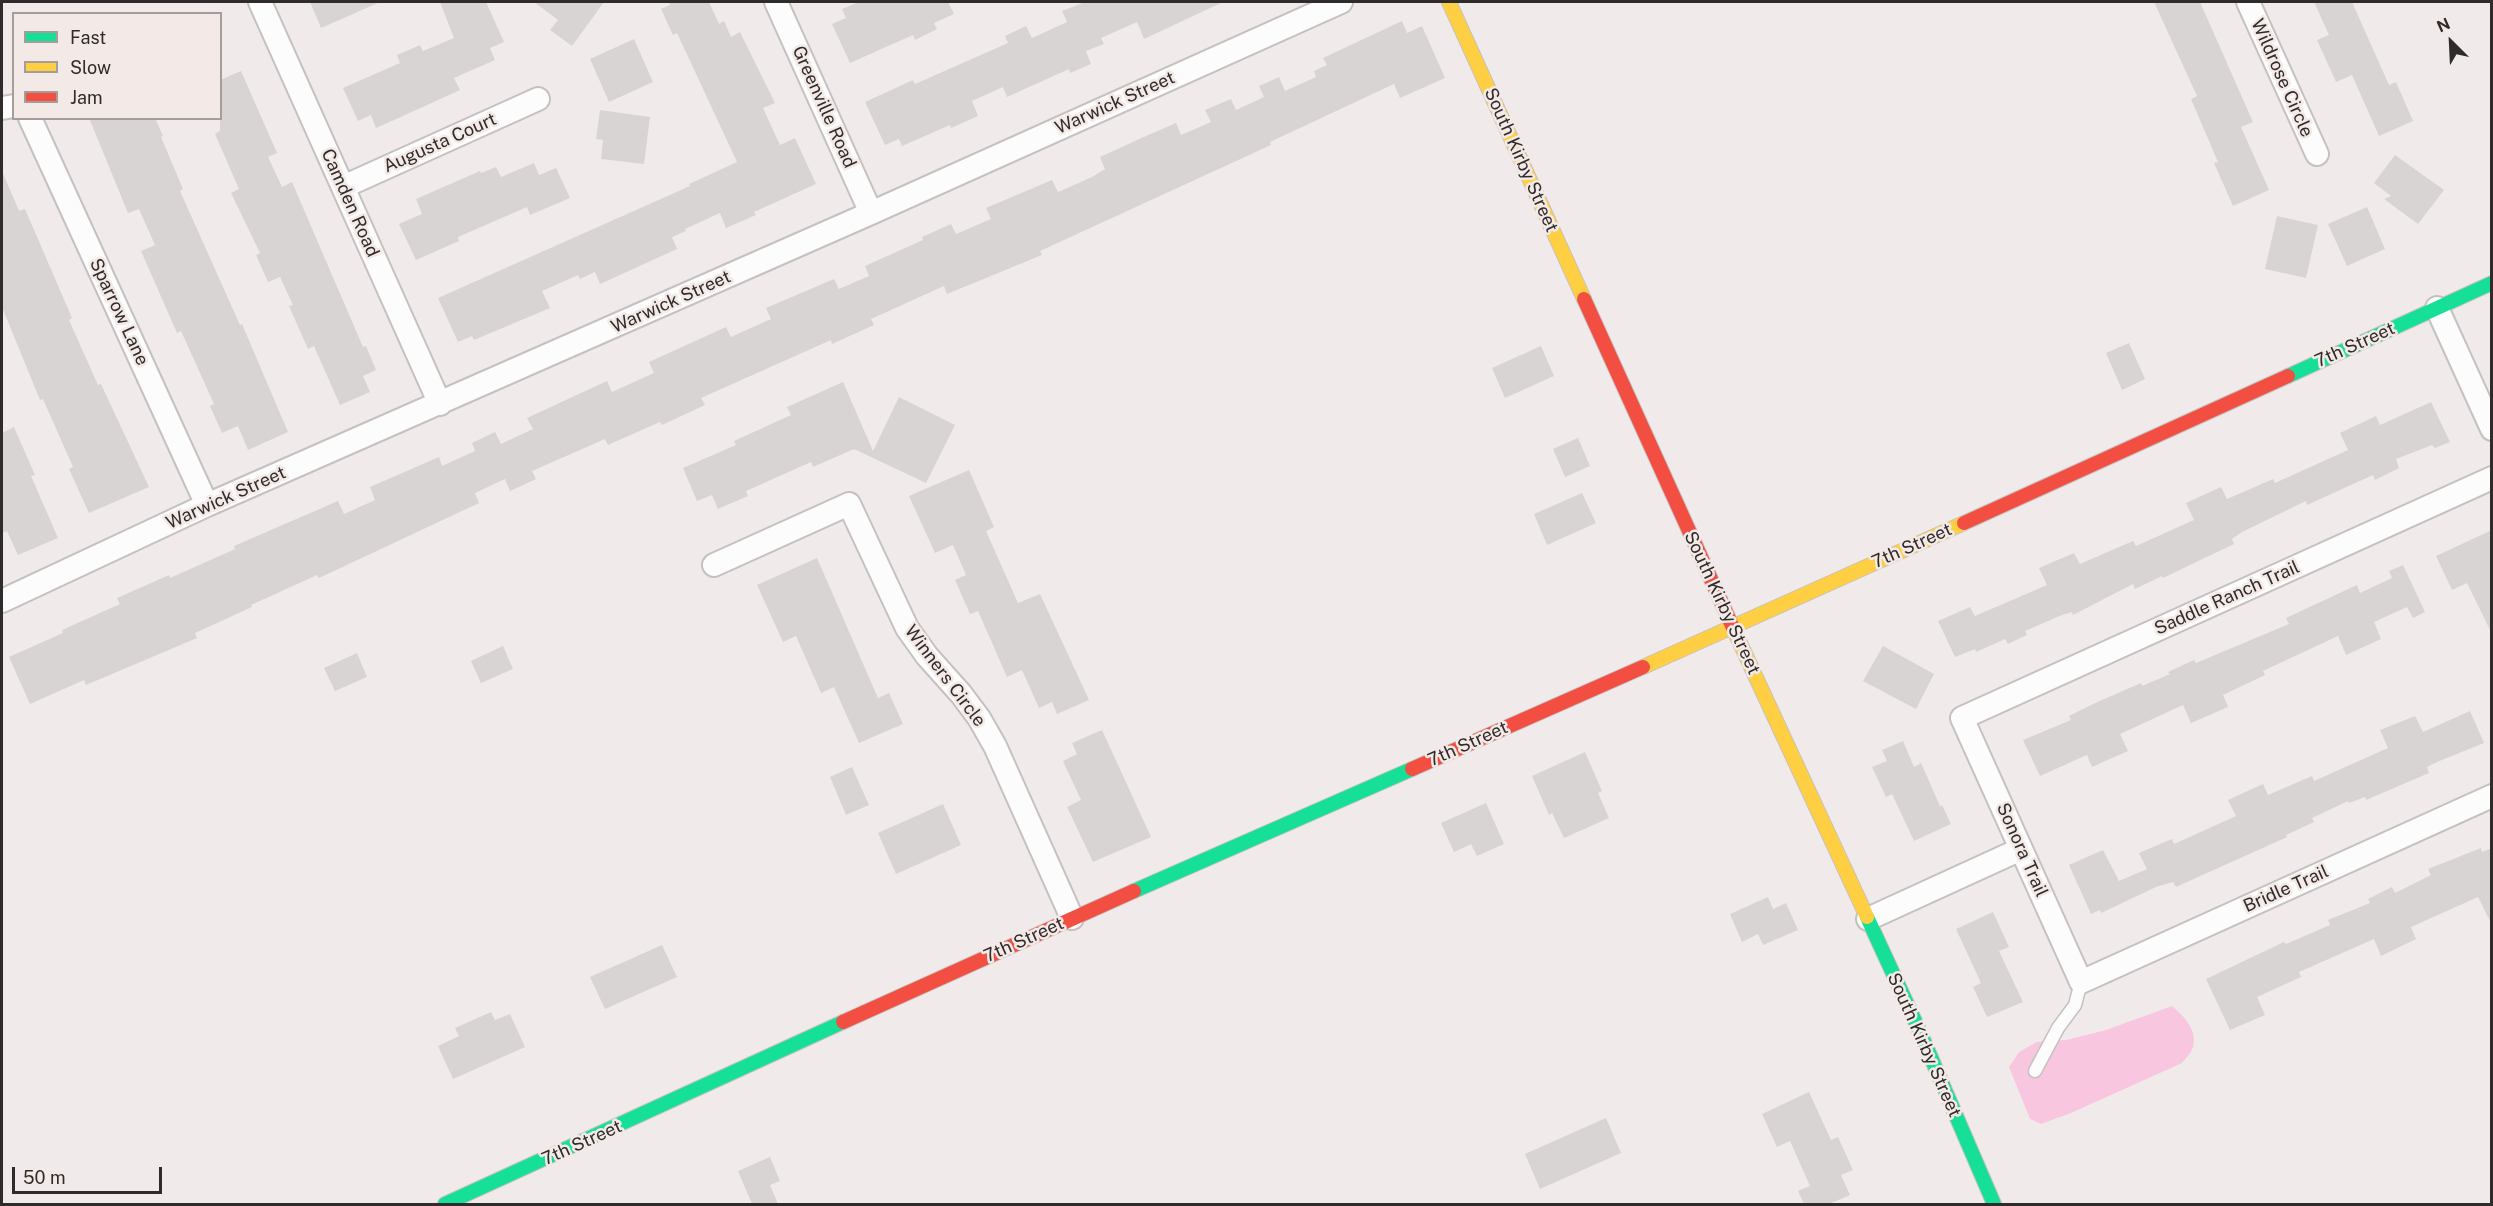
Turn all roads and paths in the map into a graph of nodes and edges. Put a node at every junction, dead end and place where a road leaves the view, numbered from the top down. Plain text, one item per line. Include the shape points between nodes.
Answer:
1 (260, 2) edge
2 (776, 2) edge
3 (1341, 2) edge
4 (1449, 2) edge
5 (2248, 2) edge
6 (538, 99) dead end
7 (31, 120) edge
8 (2317, 154) dead end
9 (343, 187) junction
10 (871, 213) junction
11 (2492, 283) edge
12 (2437, 308) junction
13 (440, 404) junction
14 (2492, 429) edge
15 (2492, 478) edge
16 (207, 505) junction
17 (714, 565) dead end
18 (2, 601) edge
19 (1733, 628) junction
20 (1962, 718) joint
21 (2492, 796) edge
22 (2021, 849) junction
23 (1072, 918) junction
24 (1868, 919) junction
25 (2081, 982) junction
26 (2035, 1071) dead end
27 (446, 1204) edge
28 (1994, 1204) edge

1 - 9 street, Camden Road
2 - 10 street, Greenville Road
3 - 10 street, Warwick Street
4 - 19 street, South Kirby Street
5 - 8 street, Wildrose Circle
6 - 9 street, Augusta Court
7 - 16 street, Sparrow Lane
9 - 13 street, Camden Road
10 - 13 street, Warwick Street
11 - 12 street, 7th Street
12 - 14 street
12 - 19 street, 7th Street
13 - 16 street, Warwick Street
15 - 20 street, Saddle Ranch Trail
16 - 18 street, Warwick Street
17 - 23 street, Winners Circle via 849,504 907,628 979,718 995,746
19 - 23 street, 7th Street
19 - 24 street, South Kirby Street
20 - 22 street, Sonora Trail
21 - 25 street, Bridle Trail
22 - 24 street
22 - 25 street, Sonora Trail
23 - 27 street, 7th Street
24 - 28 street, South Kirby Street
25 - 26 lane via 2075,1005

